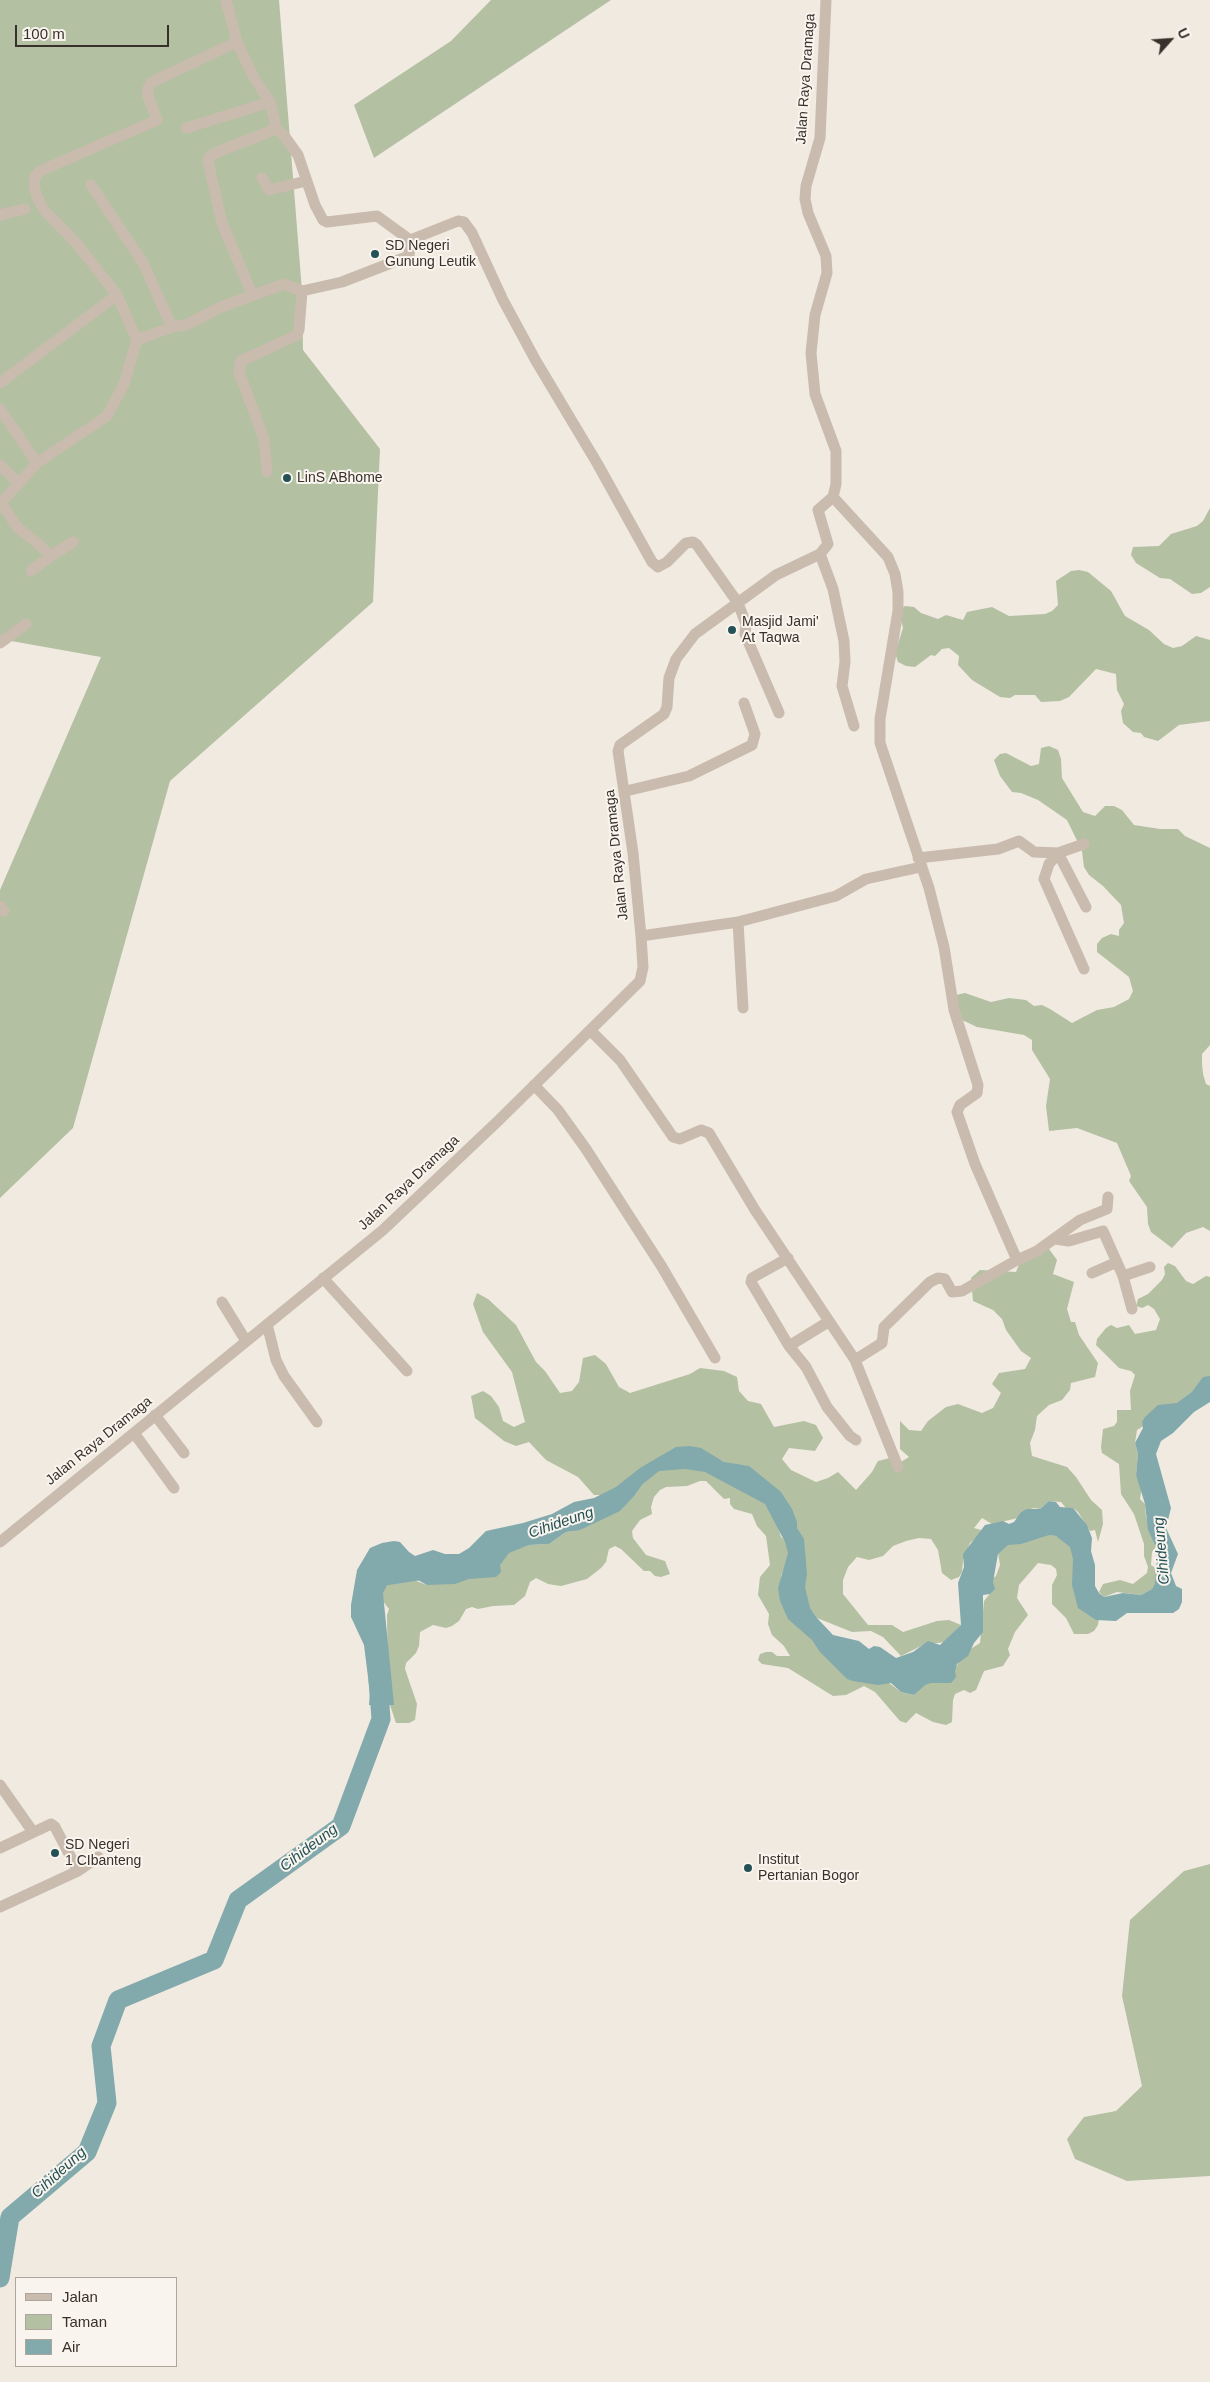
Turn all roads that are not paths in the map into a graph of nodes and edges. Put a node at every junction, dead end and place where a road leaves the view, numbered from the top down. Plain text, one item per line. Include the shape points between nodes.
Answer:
1 (226, 0) edge
2 (826, 0) edge
3 (237, 42) junction
4 (270, 102) junction
5 (186, 128) dead end
6 (274, 128) junction
7 (262, 178) dead end
8 (306, 181) junction
9 (91, 185) dead end
10 (25, 209) dead end
11 (0, 215) edge
12 (410, 240) junction
13 (302, 291) junction
14 (252, 294) junction
15 (117, 295) junction
16 (172, 327) junction
17 (137, 340) junction
18 (0, 383) edge
19 (0, 409) edge
20 (37, 463) junction
21 (0, 464) edge
22 (267, 472) dead end
23 (18, 483) junction
24 (833, 497) junction
25 (1, 503) edge
26 (73, 542) dead end
27 (820, 554) junction
28 (51, 556) junction
29 (31, 571) dead end
30 (738, 603) junction
31 (26, 624) dead end
32 (0, 643) edge
33 (744, 703) dead end
34 (779, 713) dead end
35 (854, 726) dead end
36 (626, 791) junction
37 (1084, 844) dead end
38 (1058, 853) junction
39 (920, 862) junction
40 (1086, 907) dead end
41 (738, 922) junction
42 (641, 936) junction
43 (1084, 970) dead end
44 (743, 1008) dead end
45 (591, 1031) junction
46 (534, 1085) junction
47 (1108, 1197) dead end
48 (1055, 1239) junction
49 (788, 1258) junction
50 (1018, 1260) junction
51 (1117, 1262) junction
52 (1150, 1267) dead end
53 (1092, 1274) dead end
54 (1123, 1276) junction
55 (323, 1278) junction
56 (222, 1302) dead end
57 (1132, 1309) dead end
58 (828, 1322) junction
59 (267, 1324) junction
60 (246, 1341) junction
61 (789, 1346) junction
62 (715, 1358) dead end
63 (855, 1360) junction
64 (407, 1371) dead end
65 (155, 1415) junction
66 (317, 1422) dead end
67 (134, 1433) junction
68 (856, 1440) dead end
69 (184, 1453) dead end
70 (898, 1467) dead end
71 (174, 1488) dead end
72 (0, 1542) edge
73 (0, 1785) edge
74 (33, 1832) junction
75 (0, 1848) edge
76 (98, 1857) dead end
77 (78, 1871) junction
78 (0, 1907) edge

1 - 3 street
2 - 24 street, Jalan Raya Dramaga via 820,138 805,199 826,256 827,273 815,315 811,353 815,394 836,451
3 - 4 street
3 - 15 street via 152,82 148,96 158,120 40,171 35,177 34,186 44,210 78,245
4 - 5 street
4 - 6 street via 275,118
6 - 8 street via 283,134 298,155
6 - 14 street via 217,152 208,161 222,223
7 - 8 street via 269,190
8 - 12 street via 315,205 327,222 377,216
9 - 16 street via 143,263
10 - 11 street
12 - 13 street via 409,256 342,282
12 - 30 street via 458,221 464,222 536,361 652,562 658,567 686,543 693,542
13 - 14 street via 284,284
13 - 22 street via 297,335 241,361 239,372 264,439
14 - 16 street via 186,325
15 - 17 street
15 - 18 street
16 - 17 street
17 - 20 street via 124,384 107,416
19 - 20 street
20 - 23 street
21 - 23 street
23 - 25 street
24 - 27 street via 818,510 828,537 828,544
24 - 39 street via 888,557 895,574 898,611 879,733
25 - 28 street via 18,528
26 - 28 street
27 - 30 street, Jalan Raya Dramaga via 776,575
27 - 35 street via 844,641 842,686
28 - 29 street
30 - 34 street via 746,624 746,636
30 - 36 street, Jalan Raya Dramaga via 686,644 669,678 664,714 620,745 618,751
31 - 32 street
33 - 36 street via 755,734 752,746 689,776
36 - 42 street, Jalan Raya Dramaga
37 - 38 street
38 - 39 street via 1034,852 1019,840 998,849
38 - 40 street
38 - 43 street via 1044,879
39 - 41 street via 866,879 836,896
39 - 50 street via 937,916 954,1010 978,1085 976,1093 957,1112
41 - 42 street
41 - 44 street
42 - 45 street, Jalan Raya Dramaga via 643,967 640,981
45 - 46 street, Jalan Raya Dramaga
45 - 49 street via 620,1060 676,1139 701,1130 708,1133 754,1210
46 - 55 street, Jalan Raya Dramaga via 383,1230
46 - 62 street via 558,1110 586,1149 662,1266
47 - 48 street via 1106,1208 1080,1220
48 - 50 street
48 - 51 street via 1069,1241 1104,1231
49 - 58 street
49 - 61 street via 752,1278 751,1282
50 - 63 street via 962,1291 952,1292 945,1279 930,1282 884,1327 882,1343
51 - 53 street
51 - 54 street
52 - 54 street
54 - 57 street
55 - 59 street, Jalan Raya Dramaga
55 - 64 street
56 - 60 street
58 - 61 street
58 - 63 street
59 - 60 street, Jalan Raya Dramaga
59 - 66 street via 276,1360 284,1376
60 - 65 street, Jalan Raya Dramaga
61 - 68 street via 806,1367 828,1407
63 - 70 street
65 - 67 street, Jalan Raya Dramaga
65 - 69 street
67 - 71 street
67 - 72 street, Jalan Raya Dramaga
73 - 74 street
74 - 75 street
74 - 77 street via 50,1824 55,1827
76 - 77 street
77 - 78 street

